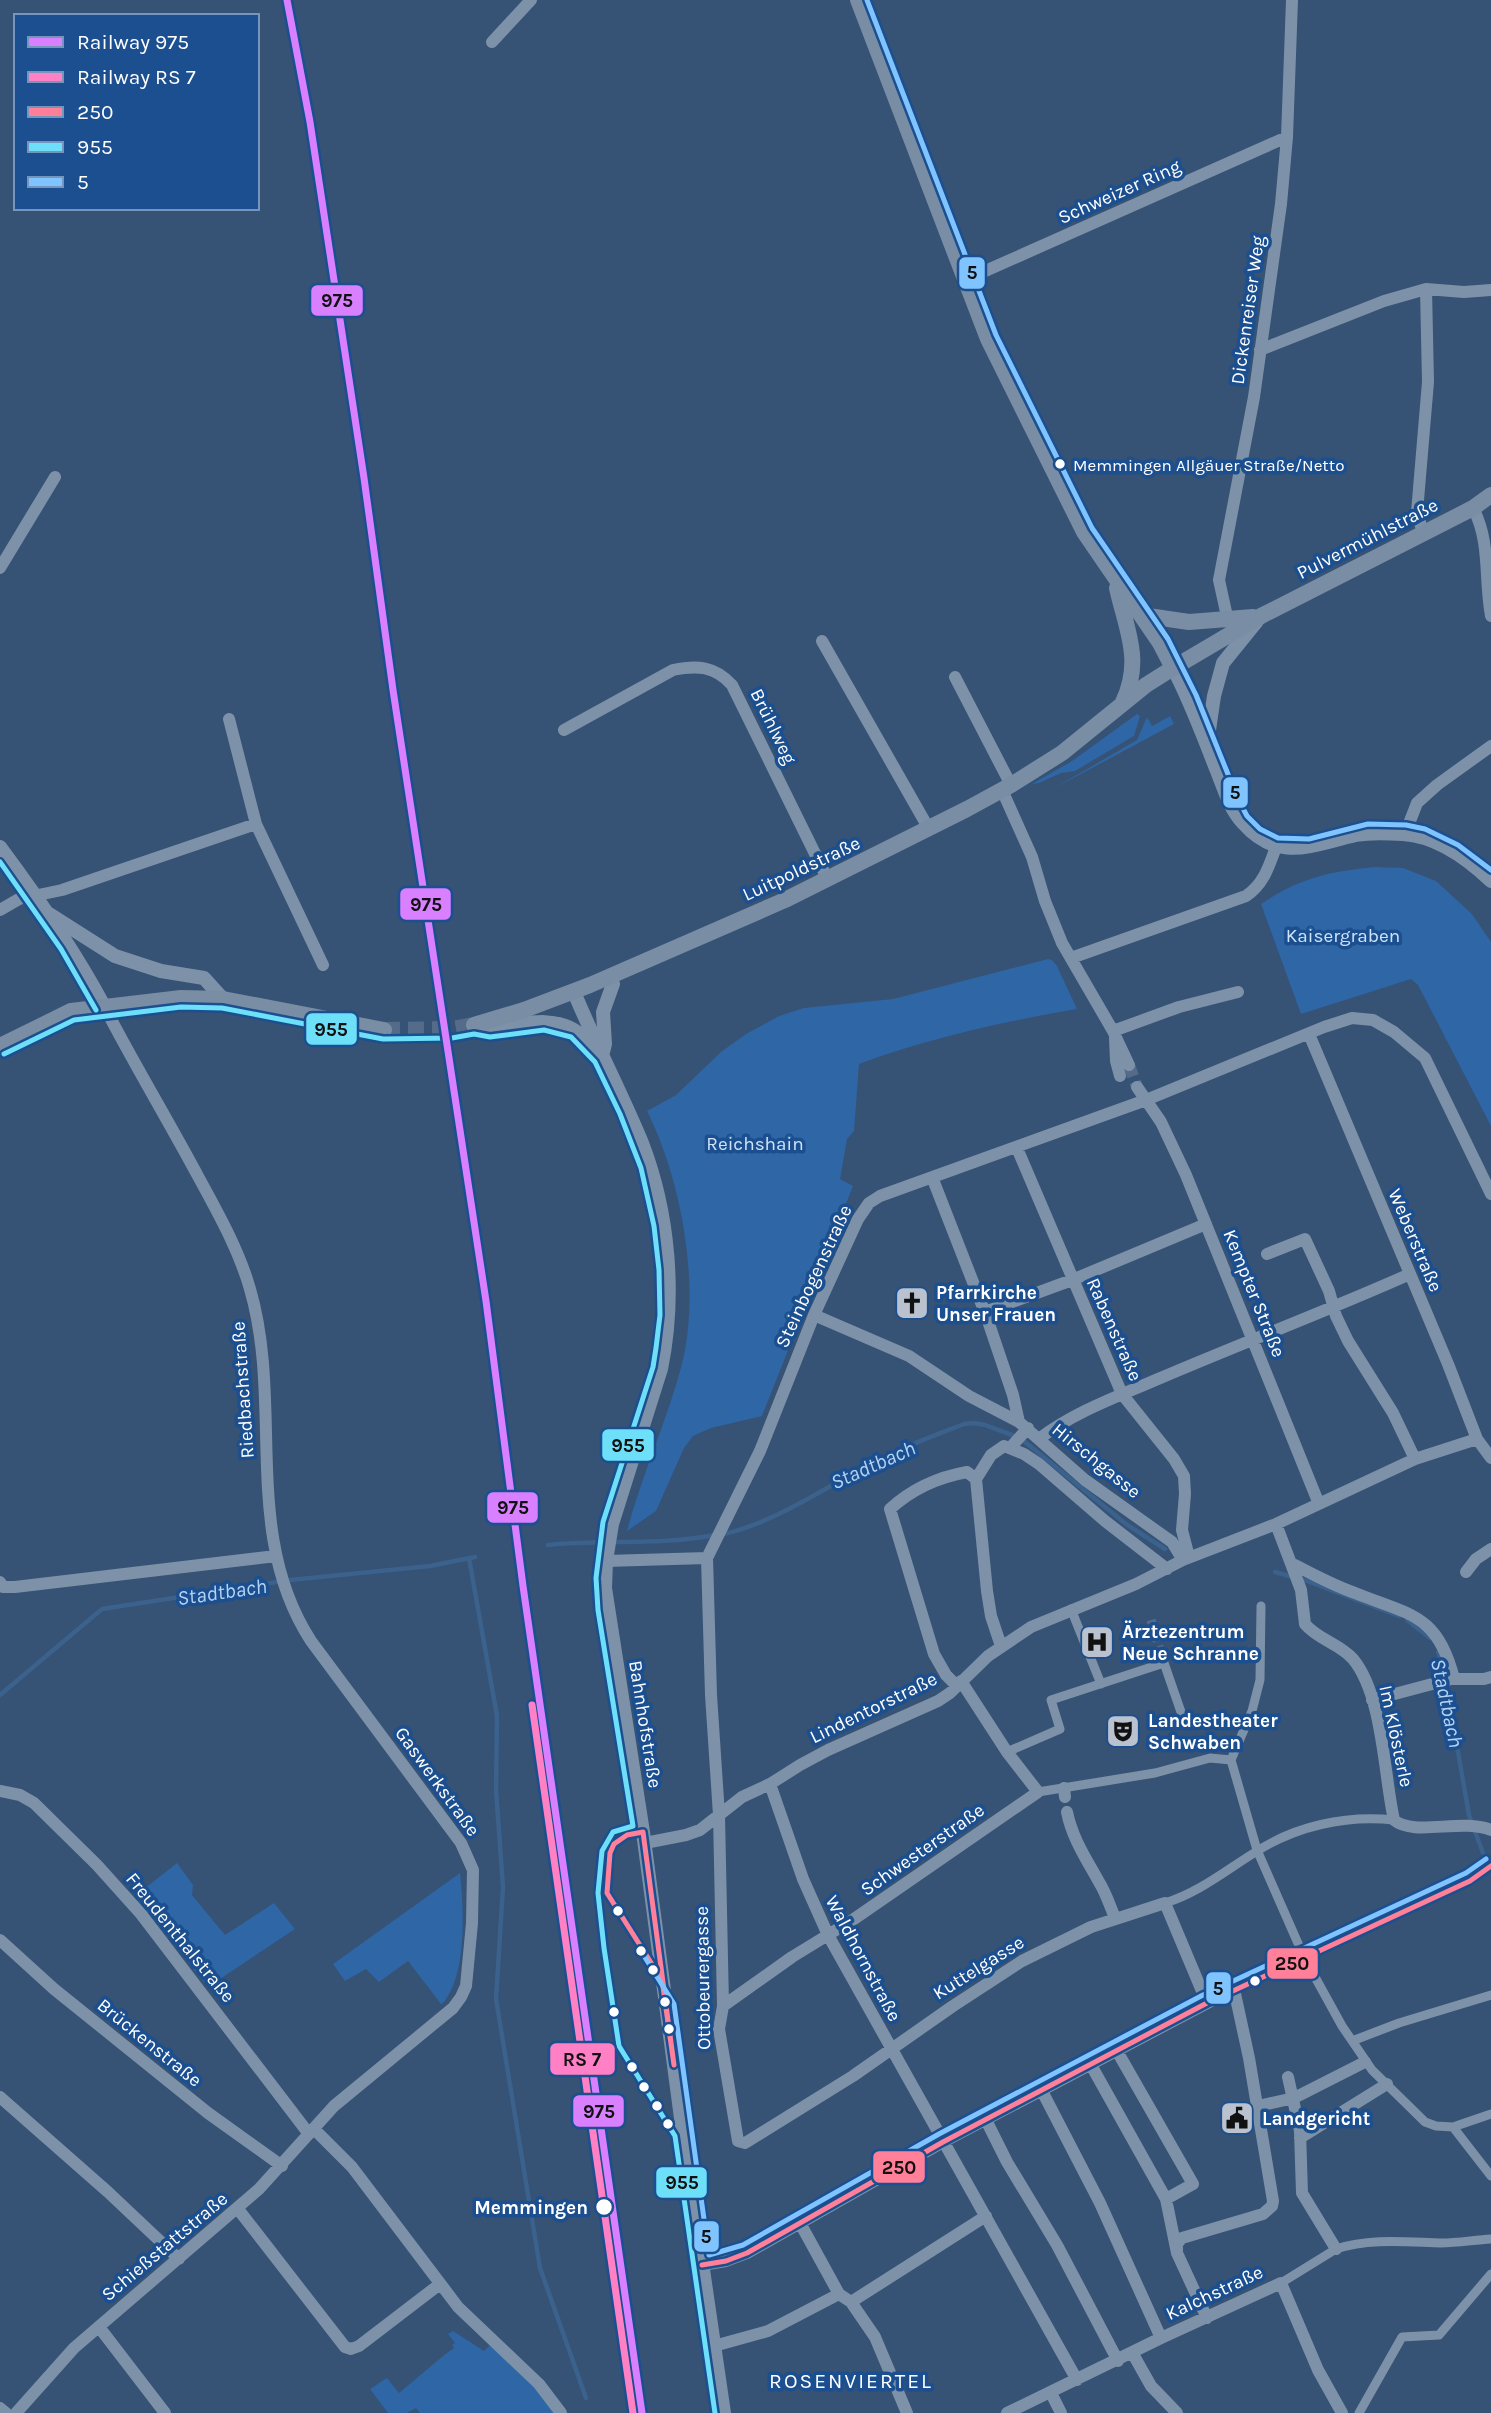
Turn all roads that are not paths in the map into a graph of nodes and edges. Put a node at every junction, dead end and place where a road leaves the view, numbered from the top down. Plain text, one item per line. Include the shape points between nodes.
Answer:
1 (531, 0) edge
2 (858, 0) edge
3 (1292, 0) edge
4 (492, 42) dead end
5 (1287, 137) junction
6 (965, 280) junction
7 (1426, 289) junction
8 (1491, 290) edge
9 (1260, 350) junction
10 (55, 477) dead end
11 (1491, 495) edge
12 (1473, 508) junction
13 (1423, 533) junction
14 (0, 568) edge
15 (1116, 582) junction
16 (1141, 615) junction
17 (1261, 616) junction
18 (1491, 616) edge
19 (1228, 621) junction
20 (822, 641) dead end
21 (1173, 668) junction
22 (955, 677) dead end
23 (1122, 704) junction
24 (229, 719) dead end
25 (564, 730) dead end
26 (1207, 746) junction
27 (1491, 746) edge
28 (1006, 788) junction
29 (256, 824) junction
30 (929, 829) junction
31 (1405, 834) junction
32 (0, 847) edge
33 (1276, 847) junction
34 (828, 880) junction
35 (1491, 881) edge
36 (36, 894) junction
37 (0, 910) edge
38 (49, 914) junction
39 (1071, 958) junction
40 (323, 965) dead end
41 (631, 966) junction
42 (613, 984) joint
43 (574, 992) junction
44 (1238, 992) dead end
45 (223, 999) junction
46 (104, 1006) junction
47 (474, 1025) joint
48 (384, 1030) tunnel mouth
49 (1114, 1033) junction
50 (1309, 1034) junction
51 (0, 1046) edge
52 (602, 1057) junction
53 (1129, 1065) tunnel mouth
54 (1137, 1087) tunnel mouth
55 (1146, 1100) junction
56 (1017, 1148) junction
57 (932, 1177) junction
58 (1491, 1194) edge
59 (1206, 1224) junction
60 (1267, 1254) dead end
61 (1410, 1274) junction
62 (1072, 1280) junction
63 (1334, 1308) junction
64 (985, 1312) junction
65 (814, 1315) junction
66 (1252, 1338) junction
67 (1122, 1394) junction
68 (1019, 1435) junction
69 (1039, 1438) junction
70 (1477, 1439) junction
71 (1491, 1458) edge
72 (1415, 1459) junction
73 (976, 1479) junction
74 (1319, 1504) junction
75 (1276, 1524) junction
76 (1491, 1549) edge
77 (607, 1555) junction
78 (276, 1556) junction
79 (707, 1558) junction
80 (1186, 1559) junction
81 (1167, 1569) junction
82 (280, 1572) joint
83 (1466, 1572) dead end
84 (1294, 1573) junction
85 (0, 1582) edge
86 (1261, 1606) dead end
87 (1071, 1609) junction
88 (1001, 1646) junction
89 (1491, 1677) edge
90 (1448, 1680) junction
91 (959, 1684) junction
92 (1101, 1684) junction
93 (1372, 1700) junction
94 (1181, 1712) dead end
95 (1007, 1752) junction
96 (1231, 1760) junction
97 (770, 1784) junction
98 (0, 1791) edge
99 (1038, 1792) junction
100 (1068, 1812) dead end
101 (719, 1815) junction
102 (1394, 1820) junction
103 (1491, 1830) edge
104 (645, 1843) junction
105 (1257, 1850) junction
106 (1491, 1866) edge
107 (1164, 1903) junction
108 (1115, 1918) junction
109 (828, 1935) junction
110 (0, 1940) edge
111 (1304, 1957) junction
112 (1234, 1989) junction
113 (1491, 1995) edge
114 (1207, 2003) junction
115 (723, 2006) junction
116 (1352, 2041) junction
117 (890, 2048) junction
118 (1117, 2052) junction
119 (1366, 2062) junction
120 (1091, 2065) junction
121 (1288, 2077) dead end
122 (1387, 2084) junction
123 (1042, 2091) junction
124 (0, 2097) edge
125 (1294, 2098) junction
126 (334, 2106) joint
127 (1258, 2106) junction
128 (1491, 2114) edge
129 (986, 2120) junction
130 (1453, 2127) junction
131 (312, 2131) junction
132 (736, 2138) joint
133 (1300, 2138) junction
134 (943, 2142) junction
135 (282, 2166) junction
136 (1491, 2176) edge
137 (1166, 2199) junction
138 (238, 2209) junction
139 (986, 2216) junction
140 (800, 2223) junction
141 (1491, 2239) edge
142 (1336, 2249) junction
143 (1177, 2253) junction
144 (179, 2259) junction
145 (702, 2265) junction
146 (1491, 2274) edge
147 (1281, 2283) junction
148 (440, 2284) junction
149 (839, 2294) junction
150 (851, 2302) junction
151 (1208, 2318) junction
152 (99, 2327) junction
153 (1161, 2338) junction
154 (714, 2346) junction
155 (1133, 2354) junction
156 (1115, 2357) junction
157 (1077, 2380) junction
158 (1051, 2393) junction
159 (0, 2408) edge
160 (6, 2413) edge
161 (16, 2413) edge
162 (164, 2413) edge
163 (561, 2413) edge
164 (724, 2413) edge
165 (907, 2413) edge
166 (1007, 2413) edge
167 (1060, 2413) edge
168 (1177, 2413) edge
169 (1342, 2413) edge
170 (1359, 2413) edge

1 - 4 street
2 - 6 main road
3 - 5 street, Dickenreiser Weg
5 - 6 street, Schweizer Ring
5 - 9 street, Dickenreiser Weg
6 - 15 main road via 988,339 1059,485
7 - 8 street
7 - 9 street
7 - 13 street via 1428,382 1417,512
9 - 19 street, Dickenreiser Weg via 1219,580
10 - 14 street
11 - 12 main road, Pulvermühlstraße
12 - 13 main road, Pulvermühlstraße
12 - 18 street via 1486,543
13 - 17 main road, Pulvermühlstraße
15 - 16 main road
15 - 23 main road via 1133,664 1131,686
16 - 19 main road via 1189,622
16 - 21 main road
17 - 19 main road
17 - 21 main road, Pulvermühlstraße
17 - 26 street via 1223,663
20 - 30 street
21 - 23 main road, Luitpoldstraße
21 - 26 street
22 - 28 street, Kempter Straße
23 - 28 main road, Luitpoldstraße via 1075,743
24 - 29 street
25 - 34 street, Brühlweg via 673,670 710,668 732,685
26 - 33 street via 1240,821
27 - 31 street via 1417,803
28 - 30 main road, Luitpoldstraße
28 - 39 street, Kempter Straße via 1045,901
29 - 36 street via 62,890
29 - 40 street
30 - 34 main road, Luitpoldstraße
31 - 33 street via 1369,833 1310,848
31 - 35 street via 1453,852
32 - 36 street
33 - 39 street via 1257,888 1246,896
34 - 41 main road, Luitpoldstraße
36 - 37 street
36 - 38 street
38 - 45 street via 115,956 160,971 204,978
38 - 46 street
39 - 49 street, Kempter Straße
41 - 42 main road
41 - 43 main road, Luitpoldstraße
42 - 52 street, Bahnhofstraße via 603,1012
43 - 47 main road, Luitpoldstraße
43 - 52 street, Bahnhofstraße
44 - 49 street via 1178,1007
45 - 46 main road
45 - 48 main road
46 - 51 main road via 71,1011
46 - 78 street, Riedbachstraße via 212,1201 250,1287 261,1347 268,1501
47 - 52 street via 561,1024 576,1030
49 - 53 street, Kempter Straße
49 - 55 street, Kempter Straße via 1122,1080
50 - 55 street, Steinbogenstraße
50 - 58 street, Steinbogenstraße via 1362,1018 1382,1024 1425,1058
50 - 61 street, Weberstraße
52 - 77 street, Bahnhofstraße via 655,1184 669,1302 661,1369
54 - 55 street, Kempter Straße
55 - 56 street, Steinbogenstraße
55 - 59 street, Kempter Straße via 1161,1122
56 - 57 street, Steinbogenstraße
56 - 62 street, Rabenstraße
57 - 64 street
57 - 65 street, Steinbogenstraße via 880,1196 864,1209
59 - 62 street
59 - 66 street, Kempter Straße
60 - 63 street via 1305,1240
61 - 63 street
61 - 70 street, Weberstraße
62 - 64 street
62 - 67 street, Rabenstraße
63 - 66 street
63 - 72 street
64 - 68 street via 1013,1395
65 - 68 street via 909,1356
65 - 79 street, Steinbogenstraße via 760,1451
66 - 67 street
66 - 74 street, Kempter Straße
67 - 69 street
67 - 80 street, Rabenstraße via 1184,1476
68 - 69 street, Hirschgasse
68 - 73 street via 991,1455
68 - 81 street, Hirschgasse via 1040,1464
69 - 80 street, Hirschgasse via 1085,1480 1172,1542
70 - 71 street, Weberstraße
70 - 72 street, Lindentorstraße
72 - 74 street, Lindentorstraße
73 - 88 street via 987,1591
73 - 91 street via 967,1472 950,1475 909,1494 890,1509 934,1654 946,1675
74 - 75 street, Lindentorstraße
75 - 80 street, Lindentorstraße
75 - 84 street, Im Klösterle
76 - 83 street
77 - 79 street
77 - 104 street, Bahnhofstraße via 607,1609
78 - 82 street, Riedbachstraße
78 - 85 street via 15,1587 3,1587
79 - 101 street
80 - 81 street, Lindentorstraße
81 - 87 street, Lindentorstraße
82 - 126 street, Gaswerkstraße via 297,1619 311,1641 456,1835 473,1870 467,1976 461,1997
84 - 90 street via 1407,1612 1426,1623 1446,1651
84 - 93 street, Im Klösterle via 1305,1624 1352,1658
86 - 96 street via 1260,1680
87 - 88 street, Lindentorstraße
87 - 92 street
88 - 91 street, Lindentorstraße
89 - 90 street
90 - 93 street
91 - 95 street via 977,1702
91 - 97 street, Lindentorstraße via 938,1701 828,1749
92 - 94 street via 1163,1660
92 - 95 street via 1051,1700 1060,1728
93 - 102 street, Im Klösterle
95 - 99 street
96 - 99 street via 1210,1758 1064,1792
96 - 105 street
97 - 101 street, Lindentorstraße
97 - 109 street, Waldhornstraße
98 - 131 street, Freudenthalstraße via 34,1803 112,1880
99 - 109 street, Schwesterstraße
100 - 108 street
101 - 104 street, Lindentorstraße via 700,1830
101 - 115 street, Ottobeurergasse
102 - 103 street via 1418,1827 1472,1824
102 - 105 street, Kuttelgasse via 1359,1818 1313,1826
104 - 145 street, Bahnhofstraße
105 - 107 street, Kuttelgasse via 1200,1888
105 - 111 street
106 - 111 street via 1470,1881
107 - 108 street, Kuttelgasse
107 - 114 street
108 - 117 street, Kuttelgasse via 1022,1961
109 - 115 street, Schwesterstraße
109 - 117 street, Waldhornstraße
110 - 135 street, Brückenstraße via 176,2087
111 - 112 street
111 - 116 street
112 - 114 street
112 - 127 street
113 - 116 street
114 - 118 street
115 - 132 street, Ottobeurergasse via 719,2029
116 - 119 street
117 - 132 street, Kuttelgasse via 749,2140 742,2143
117 - 134 street, Waldhornstraße
118 - 120 street
118 - 137 street via 1193,2184
119 - 122 street
119 - 125 street
120 - 123 street
120 - 137 street
121 - 125 street
122 - 130 street via 1425,2122
122 - 133 street
123 - 129 street
123 - 153 street via 1100,2203
124 - 144 street
125 - 127 street
125 - 133 street
126 - 131 street, Schießstattstraße
127 - 143 street via 1272,2206 1263,2214 1182,2238
128 - 130 street
129 - 134 street
129 - 156 street
130 - 136 street
131 - 135 street, Schießstattstraße
131 - 148 street, Freudenthalstraße via 352,2167
133 - 142 street via 1302,2195
134 - 139 street, Waldhornstraße via 972,2180
134 - 140 street
135 - 138 street, Schießstattstraße
137 - 143 street
138 - 144 street, Schießstattstraße
138 - 148 street via 345,2347 359,2346
139 - 150 street
139 - 157 street, Waldhornstraße
140 - 145 street via 726,2262
140 - 149 street
141 - 142 street, Kalchstraße via 1364,2243
142 - 147 street, Kalchstraße
143 - 151 street
144 - 152 street, Schießstattstraße
145 - 154 street, Bahnhofstraße
146 - 170 street via 1439,2335 1402,2337
147 - 151 street, Kalchstraße
147 - 169 street
148 - 163 street, Freudenthalstraße via 474,2323 540,2384
149 - 150 street
149 - 154 street via 768,2331
150 - 165 street via 875,2337
151 - 153 street, Kalchstraße
152 - 161 street, Schießstattstraße via 56,2366
152 - 162 street
153 - 155 street, Kalchstraße
154 - 164 street, Bahnhofstraße
155 - 156 street, Kalchstraße
155 - 168 street via 1150,2386
156 - 157 street, Kalchstraße
157 - 158 street, Kalchstraße
158 - 166 street, Kalchstraße
158 - 167 street
159 - 160 street

